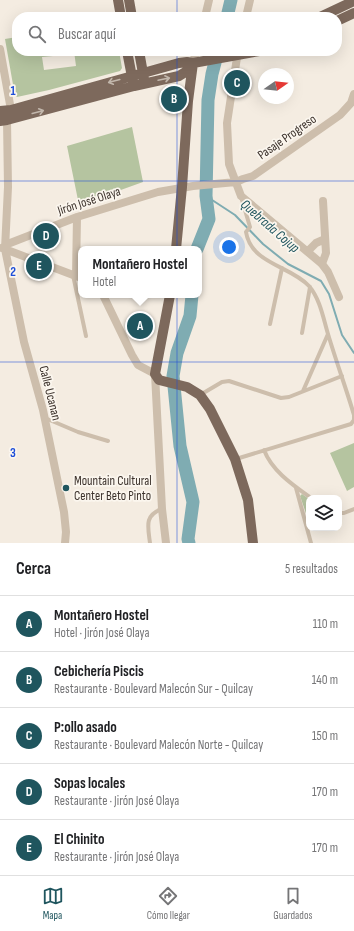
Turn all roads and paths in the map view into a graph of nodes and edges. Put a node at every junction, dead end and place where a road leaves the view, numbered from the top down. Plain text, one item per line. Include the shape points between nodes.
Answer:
1 (118, 0) edge
2 (129, 0) edge
3 (209, 0) edge
4 (250, 0) edge
5 (354, 1) edge
6 (120, 12) edge
7 (131, 12) edge
8 (206, 12) edge
9 (247, 12) edge
10 (331, 12) edge
11 (354, 13) edge
12 (342, 18) edge
13 (0, 49) edge
14 (128, 56) edge
15 (140, 56) edge
16 (196, 56) edge
17 (225, 56) edge
18 (237, 56) edge
19 (197, 63) junction
20 (144, 78) junction
21 (133, 81) junction
22 (354, 94) edge
23 (11, 110) junction
24 (0, 111) edge
25 (4, 120) edge
26 (231, 182) junction
27 (193, 186) joint
28 (182, 187) junction
29 (241, 196) junction
30 (323, 201) dead end
31 (77, 217) junction
32 (325, 239) junction
33 (176, 246) edge
34 (3, 247) edge
35 (308, 251) junction
36 (322, 264) junction
37 (282, 268) junction
38 (77, 276) edge
39 (310, 287) junction
40 (339, 297) dead end
41 (80, 298) edge
42 (104, 298) edge
43 (170, 298) edge
44 (270, 324) dead end
45 (302, 333) dead end
46 (328, 334) junction
47 (86, 336) dead end
48 (342, 376) junction
49 (157, 377) junction
50 (303, 391) junction
51 (200, 395) junction
52 (354, 415) edge
53 (44, 418) junction
54 (108, 441) dead end
55 (264, 450) junction
56 (235, 459) junction
57 (296, 487) junction
58 (307, 495) edge
59 (162, 509) junction
60 (354, 509) edge
61 (342, 513) edge
62 (65, 543) edge
63 (150, 543) edge
64 (166, 543) edge
65 (253, 543) edge
66 (310, 543) edge

1 - 6 main road
2 - 7 main road
3 - 8 street
4 - 9 street
5 - 10 main road
11 - 12 main road
13 - 23 street
14 - 21 main road
15 - 20 main road
16 - 19 street
17 - 19 main road
18 - 26 street via 227,123
19 - 20 main road via 179,76
19 - 28 main road via 188,101
20 - 21 main road
21 -> 23 main road
25 -> 21 main road
22 - 26 street, Pasaje Progreso via 351,103 340,115 253,176
23 - 24 main road
23 - 25 street, Calle Ucanan
25 - 34 street, Calle Ucanan via 8,187
26 - 27 street, Pasaje Progreso
26 - 29 street
27 - 28 street, Jirón José Olaya
28 - 31 street, Jirón José Olaya
28 - 33 main road
29 - 35 street
29 - 37 lane via 250,227 246,232 251,246 264,258
30 - 32 street
31 - 34 street, Jirón José Olaya
31 - 38 street
32 - 35 street
32 - 36 street via 326,253
34 - 38 street
34 - 53 street, Calle Ucanan
35 - 36 street
36 - 40 street
37 - 39 lane
37 - 44 lane
39 - 45 lane
39 - 46 lane via 320,306
41 - 47 lane
42 - 49 street via 138,365
43 - 49 main road
46 - 48 lane
46 - 50 lane
48 - 50 lane
48 - 52 lane
49 - 51 main road
49 - 59 street
50 - 51 lane via 281,398 229,381 222,382
51 - 56 main road via 210,409
52 - 55 lane via 351,424
53 - 54 lane
53 - 62 street, Calle Ucanan via 64,512
55 - 56 lane
55 - 57 lane via 272,465
56 - 65 main road via 248,500
57 - 58 lane
57 - 66 lane
59 - 63 lane via 149,517
59 - 64 street
60 - 61 lane

